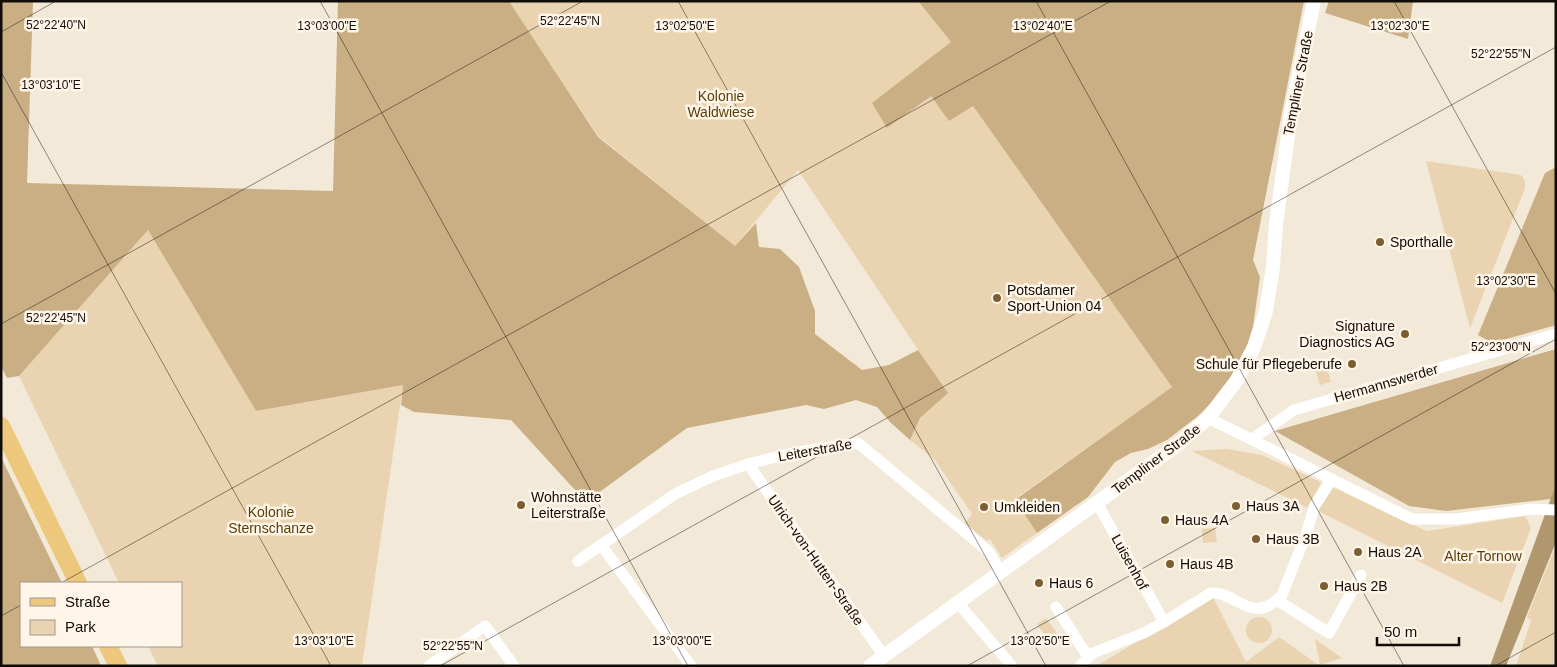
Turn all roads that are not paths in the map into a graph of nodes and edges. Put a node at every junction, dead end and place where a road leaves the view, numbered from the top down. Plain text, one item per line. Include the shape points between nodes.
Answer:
1 (1314, 1) edge
2 (1556, 334) edge
3 (1208, 418) junction
4 (1, 426) edge
5 (1252, 439) junction
6 (748, 464) junction
7 (1332, 479) junction
8 (1097, 503) junction
9 (1551, 509) edge
10 (601, 545) junction
11 (578, 561) dead end
12 (1001, 572) junction
13 (1361, 575) dead end
14 (78, 582) edge
15 (1277, 600) junction
16 (958, 603) junction
17 (1056, 607) dead end
18 (1164, 622) junction
19 (108, 647) edge
20 (884, 656) junction
21 (1084, 662) edge
22 (118, 666) edge
23 (429, 666) edge
24 (514, 666) edge
25 (691, 666) edge
26 (870, 666) edge
27 (1012, 666) edge

1 - 3 street, Templiner Straße via 1291,113 1266,311 1254,347 1237,380
2 - 5 street, Hermannswerder via 1294,410
3 - 5 street
3 - 8 street, Templiner Straße via 1177,445
4 - 14 main road
5 - 7 street
6 - 10 street, Leiterstraße via 675,494
6 - 12 street, Leiterstraße via 858,442 988,551
6 - 20 street, Ulrich-von-Hutten-Straße
7 - 9 street via 1412,519
7 - 15 street via 1314,507 1282,595
8 - 12 street, Templiner Straße
8 - 18 street, Luisenhof
10 - 11 street, Leiterstraße
10 - 25 street
12 - 16 street, Templiner Straße
13 - 15 street via 1329,633
15 - 18 street via 1268,606 1252,608 1211,593
16 - 20 street, Templiner Straße
16 - 27 street
17 - 21 street
18 - 21 street via 1099,650
19 - 22 main road
20 - 26 street, Templiner Straße
23 - 24 street via 485,626

